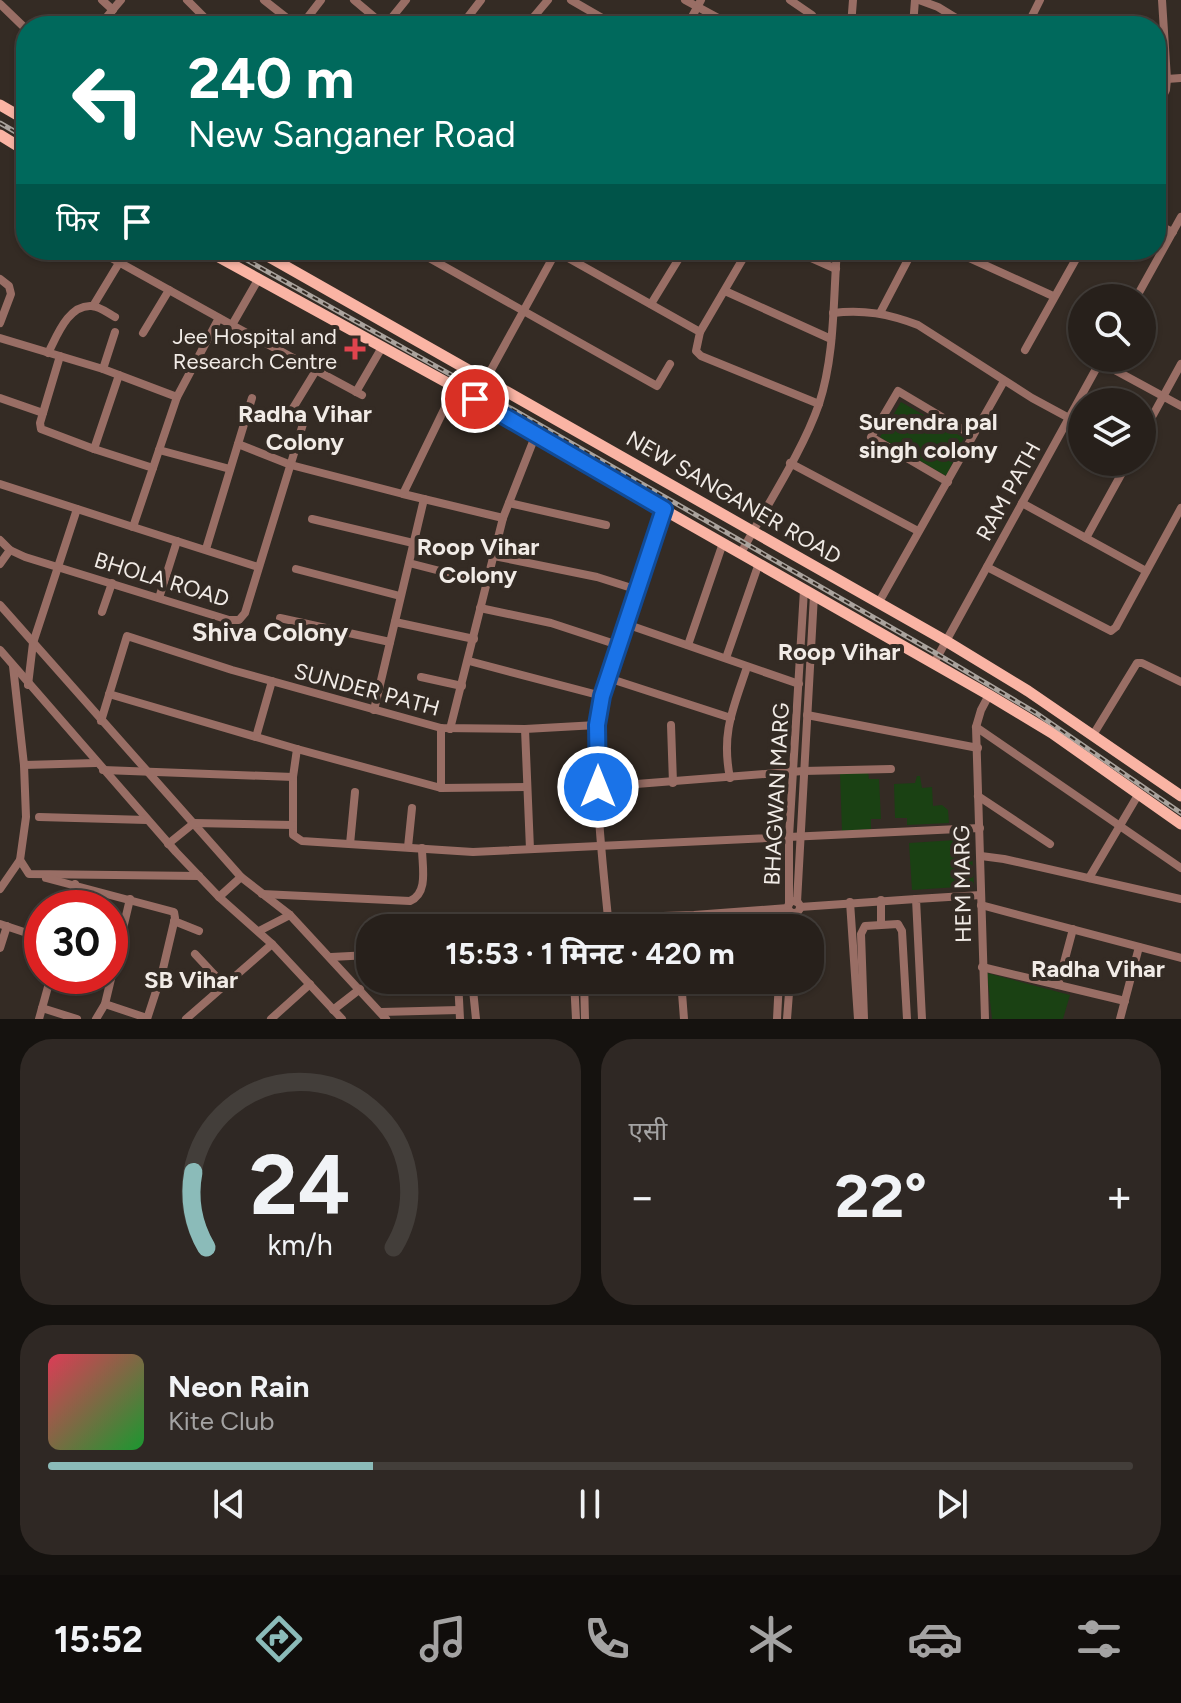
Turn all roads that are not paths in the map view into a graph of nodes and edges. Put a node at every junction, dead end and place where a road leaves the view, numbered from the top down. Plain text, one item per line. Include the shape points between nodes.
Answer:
1 (102, 0) edge
2 (121, 0) edge
3 (187, 0) edge
4 (205, 0) edge
5 (264, 0) edge
6 (321, 0) edge
7 (354, 0) edge
8 (406, 0) edge
9 (481, 0) edge
10 (548, 0) edge
11 (571, 0) edge
12 (685, 0) edge
13 (790, 0) edge
14 (917, 0) edge
15 (700, 3) edge
16 (0, 4) edge
17 (197, 9) junction
18 (113, 10) junction
19 (812, 15) dead end
20 (108, 16) edge
21 (202, 16) edge
22 (286, 16) edge
23 (307, 16) edge
24 (373, 16) edge
25 (393, 16) edge
26 (469, 16) edge
27 (534, 16) edge
28 (599, 16) edge
29 (719, 16) edge
30 (953, 16) edge
31 (16, 19) edge
32 (1166, 63) edge
33 (1181, 78) edge
34 (1167, 79) junction
35 (1166, 90) edge
36 (1181, 217) edge
37 (1166, 229) edge
38 (1173, 232) junction
39 (1166, 244) edge
40 (114, 260) edge
41 (225, 260) edge
42 (275, 260) edge
43 (433, 260) edge
44 (550, 260) edge
45 (574, 260) edge
46 (678, 260) edge
47 (742, 260) edge
48 (816, 260) edge
49 (836, 260) edge
50 (908, 260) edge
51 (974, 260) edge
52 (1075, 260) edge
53 (1157, 260) edge
54 (119, 263) junction
55 (836, 269) junction
56 (259, 278) junction
57 (0, 279) edge
58 (1144, 284) edge
59 (169, 290) junction
60 (725, 291) junction
61 (1053, 296) junction
62 (651, 304) junction
63 (93, 306) junction
64 (523, 310) junction
65 (833, 313) junction
66 (880, 313) junction
67 (115, 317) dead end
68 (219, 318) junction
69 (0, 323) edge
70 (232, 325) junction
71 (115, 332) dead end
72 (700, 332) junction
73 (143, 333) dead end
74 (0, 338) edge
75 (831, 339) junction
76 (381, 349) junction
77 (1025, 350) dead end
78 (48, 353) junction
79 (60, 356) junction
80 (670, 364) dead end
81 (1181, 364) edge
82 (103, 369) junction
83 (315, 372) junction
84 (1121, 372) edge
85 (119, 375) junction
86 (485, 379) junction
87 (1004, 381) junction
88 (455, 387) junction
89 (1162, 396) junction
90 (177, 397) junction
91 (0, 398) edge
92 (252, 398) dead end
93 (475, 399) junction
94 (819, 404) junction
95 (1181, 406) edge
96 (293, 408) dead end
97 (1156, 408) edge
98 (43, 413) junction
99 (1068, 417) edge
100 (1068, 420) edge
101 (303, 424) dead end
102 (536, 434) junction
103 (972, 435) junction
104 (238, 444) junction
105 (94, 449) junction
106 (159, 450) junction
107 (790, 463) junction
108 (291, 465) junction
109 (153, 468) junction
110 (230, 469) junction
111 (1120, 476) edge
112 (948, 482) junction
113 (0, 484) edge
114 (403, 494) junction
115 (424, 499) junction
116 (509, 503) junction
117 (1022, 503) junction
118 (1181, 508) edge
119 (77, 509) junction
120 (664, 509) junction
121 (503, 518) junction
122 (312, 519) dead end
123 (606, 525) dead end
124 (133, 527) junction
125 (753, 530) junction
126 (918, 531) junction
127 (1086, 538) junction
128 (0, 540) edge
129 (177, 541) junction
130 (413, 543) junction
131 (723, 543) junction
132 (206, 549) junction
133 (10, 550) junction
134 (741, 553) junction
135 (494, 556) junction
136 (409, 563) junction
137 (759, 563) junction
138 (0, 564) edge
139 (58, 566) junction
140 (258, 567) junction
141 (987, 567) junction
142 (296, 569) dead end
143 (1146, 571) junction
144 (112, 583) junction
145 (487, 583) junction
146 (638, 590) junction
147 (809, 592) junction
148 (400, 596) junction
149 (159, 598) junction
150 (879, 602) junction
151 (0, 605) edge
152 (480, 608) junction
153 (102, 612) dead end
154 (280, 618) dead end
155 (395, 622) junction
156 (626, 624) junction
157 (474, 639) junction
158 (946, 641) junction
159 (390, 642) junction
160 (33, 643) junction
161 (618, 645) junction
162 (688, 645) junction
163 (0, 650) edge
164 (726, 658) junction
165 (469, 661) junction
166 (934, 663) junction
167 (13, 665) junction
168 (747, 667) junction
169 (421, 677) dead end
170 (608, 678) junction
171 (272, 681) junction
172 (1181, 682) edge
173 (799, 684) junction
174 (28, 686) junction
175 (462, 686) junction
176 (109, 694) junction
177 (989, 695) junction
178 (602, 696) junction
179 (374, 710) junction
180 (807, 715) junction
181 (731, 718) junction
182 (101, 721) junction
183 (597, 725) junction
184 (671, 725) dead end
185 (976, 727) junction
186 (446, 729) junction
187 (525, 729) junction
188 (1093, 735) junction
189 (256, 737) junction
190 (978, 748) junction
191 (297, 749) junction
192 (24, 765) junction
193 (100, 767) junction
194 (891, 769) dead end
195 (150, 773) junction
196 (798, 773) junction
197 (293, 777) junction
198 (730, 778) junction
199 (673, 783) junction
200 (526, 787) junction
201 (598, 787) junction
202 (441, 788) junction
203 (355, 792) dead end
204 (1138, 795) junction
205 (978, 796) junction
206 (1181, 796) edge
207 (412, 808) dead end
208 (39, 817) dead end
209 (147, 820) junction
210 (194, 823) junction
211 (1181, 824) edge
212 (293, 825) junction
213 (1117, 827) junction
214 (980, 828) junction
215 (789, 837) junction
216 (800, 838) junction
217 (168, 844) junction
218 (350, 844) junction
219 (1050, 844) dead end
220 (601, 845) junction
221 (408, 847) junction
222 (422, 848) junction
223 (530, 849) junction
224 (981, 856) junction
225 (20, 860) junction
226 (1181, 868) edge
227 (35, 876) junction
228 (199, 876) junction
229 (241, 877) junction
230 (1089, 878) junction
231 (75, 884) junction
232 (0, 889) edge
233 (74, 890) edge
234 (262, 894) junction
235 (219, 897) junction
236 (130, 899) junction
237 (916, 899) junction
238 (1181, 899) edge
239 (881, 900) junction
240 (981, 900) junction
241 (850, 902) junction
242 (793, 908) junction
243 (608, 914) edge
244 (684, 914) edge
245 (791, 914) edge
246 (794, 914) edge
247 (290, 915) junction
248 (174, 921) junction
249 (881, 923) junction
250 (4, 925) edge
251 (1073, 929) junction
252 (199, 931) dead end
253 (259, 931) junction
254 (24, 932) edge
255 (272, 944) junction
256 (1139, 947) junction
257 (0, 948) edge
258 (195, 954) dead end
259 (356, 956) edge
260 (331, 957) junction
261 (1181, 958) edge
262 (982, 967) junction
263 (223, 984) junction
264 (310, 984) junction
265 (356, 985) edge
266 (1058, 985) junction
267 (356, 992) edge
268 (46, 994) edge
269 (364, 994) edge
270 (459, 994) edge
271 (473, 994) edge
272 (575, 994) edge
273 (584, 994) edge
274 (682, 994) edge
275 (778, 994) edge
276 (789, 994) edge
277 (1125, 1001) junction
278 (105, 1004) junction
279 (42, 1008) junction
280 (333, 1010) junction
281 (460, 1015) edge
282 (384, 1016) edge
283 (147, 1018) edge
284 (39, 1019) edge
285 (77, 1019) edge
286 (96, 1019) edge
287 (186, 1019) edge
288 (271, 1019) edge
289 (342, 1019) edge
290 (476, 1019) edge
291 (576, 1019) edge
292 (585, 1019) edge
293 (684, 1019) edge
294 (777, 1019) edge
295 (787, 1019) edge
296 (858, 1019) edge
297 (864, 1019) edge
298 (907, 1019) edge
299 (922, 1019) edge
300 (985, 1019) edge
301 (1120, 1019) edge

1 - 18 street
2 - 18 street
3 - 17 street
4 - 17 street
5 - 22 street
6 - 23 street
7 - 24 street
8 - 25 street
9 - 26 street
10 - 27 street
11 - 28 street
12 - 15 street
13 - 19 street
14 - 30 street
15 - 29 street
16 - 31 street
17 - 21 street
18 - 20 street
32 - 34 street
33 - 34 street
34 - 35 street
36 - 38 street
37 - 38 street
38 - 39 street
40 - 54 street
41 - 56 main road, NEW SANGANER ROAD
42 - 86 main road, NEW SANGANER ROAD
43 - 64 street
44 - 64 street
45 - 62 street
46 - 62 street
47 - 60 street
48 - 55 street
49 - 55 street
50 - 66 street
51 - 61 street
52 - 61 street
53 - 58 street
54 - 59 street
54 - 63 street
55 - 65 street
56 - 70 street
56 - 76 main road, NEW SANGANER ROAD
57 - 69 street via 11,294
59 - 68 street
59 - 73 street
60 - 72 street
60 - 75 street
61 - 77 street
62 - 72 street
63 - 67 street
63 - 78 street via 78,309 67,319
64 - 80 street via 657,386
64 - 86 street
65 - 66 street
65 - 75 street
66 - 87 street via 918,325
68 - 70 street
68 - 90 street
70 - 83 street
71 - 82 street
72 - 94 street via 696,351 701,356
74 - 78 street
75 - 94 street
76 - 83 street via 359,394
76 - 88 main road, NEW SANGANER ROAD
78 - 79 street
79 - 82 street
79 - 98 street
81 - 89 street
82 - 85 street
83 - 96 street
84 - 89 street
85 - 90 street
85 - 105 street
86 - 93 street
86 - 125 main road, NEW SANGANER ROAD
87 - 99 street
87 - 103 street
88 - 93 main road, NEW SANGANER ROAD
88 - 114 street
89 - 95 street
89 - 97 street
90 - 106 street
91 - 98 street
92 - 104 street
93 - 102 main road, NEW SANGANER ROAD
94 - 107 street
98 - 105 street via 41,429
100 - 117 street, RAM PATH
101 - 108 street, BHOLA ROAD
102 - 116 street
102 - 120 main road, NEW SANGANER ROAD
103 - 112 street
103 - 112 street via 898,391 871,437
104 - 108 street
104 - 110 street
105 - 109 street
106 - 109 street
106 - 110 street
107 - 125 street
107 - 126 street
108 - 114 street
108 - 140 street, BHOLA ROAD
109 - 124 street
110 - 132 street
111 - 127 street
112 - 126 street
113 - 119 street
114 - 115 street
115 - 121 street
115 - 130 street
116 - 121 street
116 - 123 street
117 - 127 street
117 - 141 street, RAM PATH
118 - 143 street
119 - 124 street
119 - 139 street
120 - 131 main road, NEW SANGANER ROAD
120 - 146 street
121 - 135 street
122 - 130 street
124 - 129 street
125 - 134 street
125 - 150 main road, NEW SANGANER ROAD
126 - 150 street
127 - 143 street
128 - 133 street
129 - 132 street
129 - 149 street
130 - 136 street
131 - 134 main road, NEW SANGANER ROAD
131 - 162 street
132 - 140 street
133 - 138 street
133 - 139 street, BHOLA ROAD
134 - 137 main road, NEW SANGANER ROAD
135 - 145 street
135 - 146 street
136 - 145 street
136 - 148 street
137 - 147 main road, NEW SANGANER ROAD
137 - 164 street
139 - 144 street, BHOLA ROAD
139 - 160 street
140 - 149 street, BHOLA ROAD via 239,620
141 - 143 street via 1111,631
141 - 158 street, RAM PATH
142 - 148 street
144 - 149 street, BHOLA ROAD
144 - 153 street
145 - 152 street
146 - 156 street
147 - 166 main road, NEW SANGANER ROAD
147 - 173 street, BHAGWAN MARG
147 - 180 street, BHAGWAN MARG
148 - 155 street
150 - 158 main road, NEW SANGANER ROAD
151 - 160 street
152 - 157 street
152 - 161 street
154 - 159 street
155 - 157 street
155 - 159 street
156 - 161 street
156 - 162 street
157 - 165 street
158 - 166 street, RAM PATH
158 - 188 main road, NEW SANGANER ROAD
159 - 179 street
160 - 174 street
160 - 182 street
161 - 170 street
162 - 164 street
163 - 167 street
164 - 168 street
165 - 175 street
165 - 178 street
166 - 177 main road, NEW SANGANER ROAD
167 - 174 street
167 - 192 street
168 - 173 street
168 - 181 street
169 - 175 street
170 - 178 street
170 - 181 street
171 - 176 street, SUNDER PATH via 127,636
171 - 179 street, SUNDER PATH
171 - 189 street
172 - 188 street via 1137,663
173 - 196 street, BHAGWAN MARG
174 - 193 street
175 - 186 street
176 - 182 street, SUNDER PATH
176 - 189 street
177 - 185 street, HEM MARG
177 - 204 main road, NEW SANGANER ROAD
178 - 183 street
179 - 186 street, SUNDER PATH
180 - 190 street
180 - 196 street, BHAGWAN MARG
181 - 198 street via 725,754
182 - 195 street
183 - 187 street, SUNDER PATH
183 - 201 street
184 - 199 street
185 - 190 street, HEM MARG
185 - 213 street
186 - 187 street, SUNDER PATH
186 - 202 street
187 - 200 street
188 - 206 main road, NEW SANGANER ROAD
189 - 191 street
190 - 205 street, HEM MARG
191 - 197 street
191 - 202 street
192 - 193 street
192 - 225 street via 26,817
193 - 195 street
193 - 209 street
194 - 196 street
195 - 197 street
195 - 210 street
196 - 198 street
196 - 215 street, BHAGWAN MARG
196 - 216 street, BHAGWAN MARG
197 - 212 street
198 - 199 street
199 - 201 street
200 - 202 street
200 - 223 street
201 - 220 street
203 - 218 street
204 - 211 main road, NEW SANGANER ROAD
204 - 213 street
205 - 214 street, HEM MARG
205 - 219 street
207 - 221 street
208 - 209 street
209 - 217 street
210 - 212 street
210 - 217 street
210 - 229 street
212 - 218 street via 296,839
213 - 226 street
213 - 230 street
214 - 216 street
214 - 224 street, HEM MARG
215 - 216 street
215 - 220 street
215 - 242 street, BHAGWAN MARG
216 - 242 street, BHAGWAN MARG
217 - 228 street
218 - 221 street
220 - 223 street
220 - 243 street
221 - 222 street
222 - 223 street
222 - 234 street via 422,890 410,901
224 - 230 street
224 - 240 street, HEM MARG
225 - 227 street
225 - 232 street
227 - 228 street
227 - 231 street
228 - 235 street
229 - 234 street
229 - 235 street
230 - 238 street
231 - 233 street
231 - 236 street
234 - 247 street
235 - 253 street
236 - 248 street via 174,912
236 - 278 street
237 - 239 street
237 - 240 street
237 - 299 street
239 - 241 street
239 - 249 street
240 - 251 street
240 - 262 street, HEM MARG
241 - 242 street
241 - 296 street
242 - 244 street
242 - 245 street, BHAGWAN MARG
242 - 246 street, BHAGWAN MARG
247 - 253 street
247 - 260 street
248 - 252 street
248 - 283 street
249 - 297 street via 865,926 861,934
249 - 298 street via 901,926
250 - 254 street
250 - 257 street
251 - 256 street
251 - 266 street
253 - 255 street
255 - 263 street
255 - 264 street
256 - 261 street
256 - 277 street
258 - 263 street
259 - 260 street
260 - 265 street
262 - 266 street
262 - 300 street, HEM MARG
263 - 287 street
264 - 280 street
264 - 288 street
266 - 277 street
267 - 280 street
268 - 279 street
269 - 282 street
270 - 281 street
271 - 290 street
272 - 291 street
273 - 292 street
274 - 293 street
275 - 294 street
276 - 295 street
277 - 301 street
278 - 283 street
278 - 286 street
279 - 284 street
279 - 285 street
280 - 289 street
281 - 282 street

